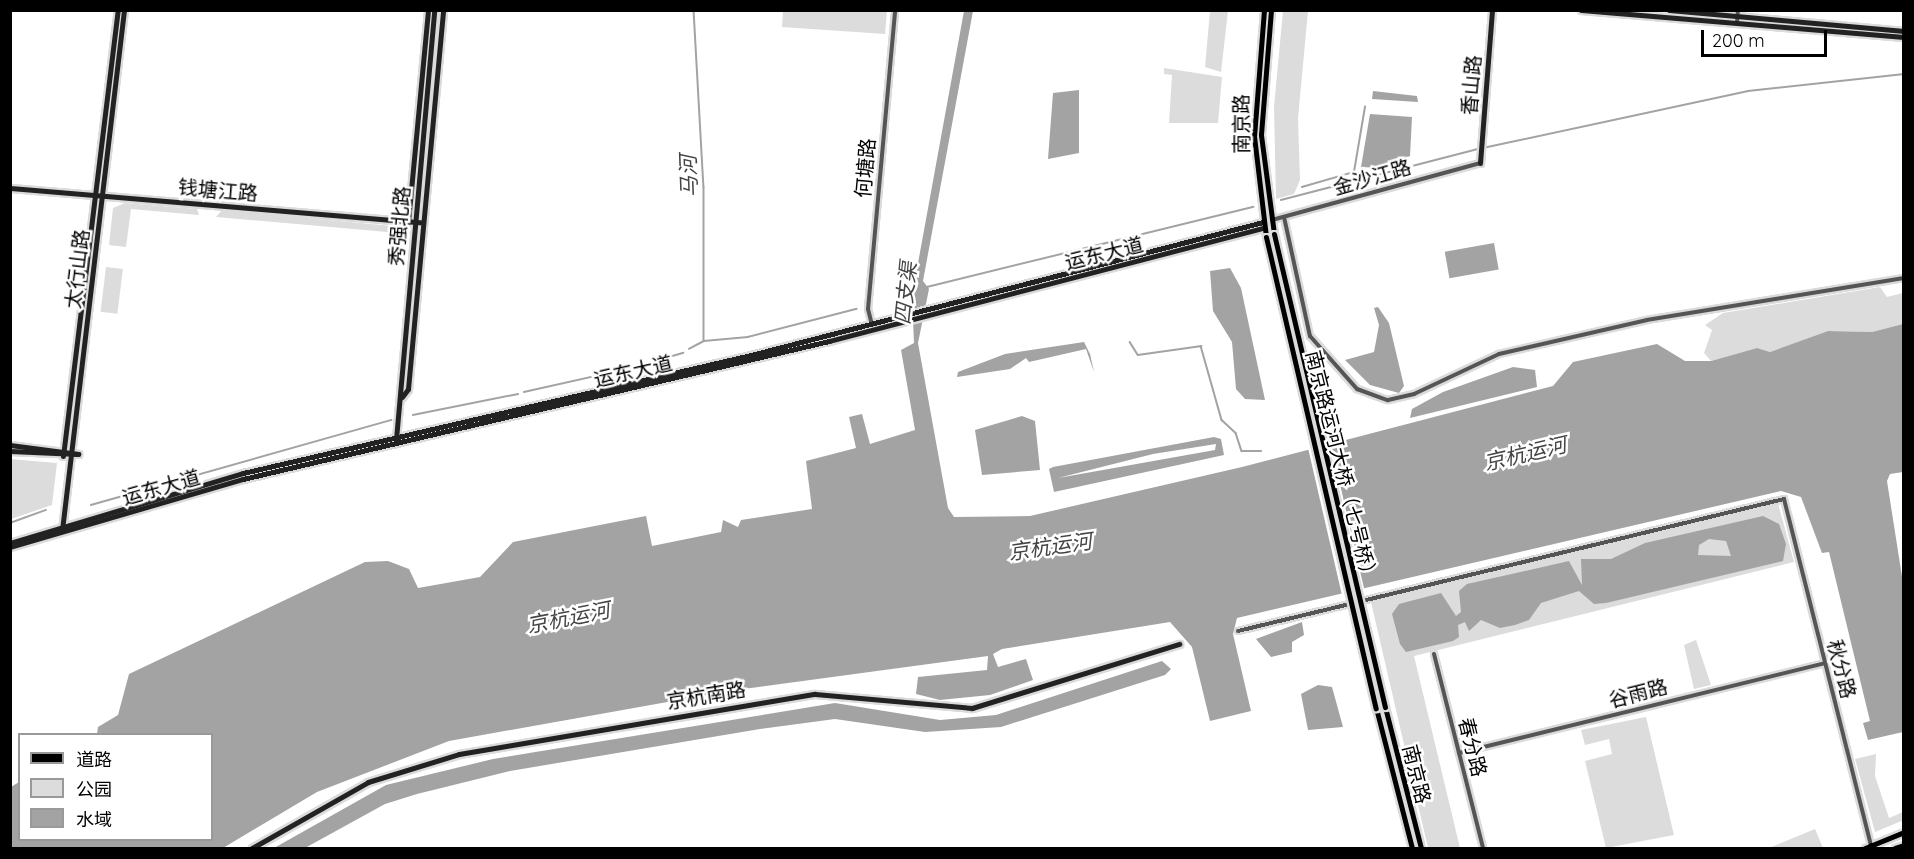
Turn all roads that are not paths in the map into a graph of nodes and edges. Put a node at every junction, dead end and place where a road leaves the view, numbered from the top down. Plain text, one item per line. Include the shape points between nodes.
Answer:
1 (118, 10) edge
2 (124, 10) edge
3 (428, 10) edge
4 (436, 10) edge
5 (443, 10) edge
6 (895, 10) edge
7 (1264, 10) edge
8 (1271, 10) edge
9 (1492, 10) edge
10 (1581, 10) edge
11 (1669, 10) edge
12 (1738, 17) edge
13 (1904, 31) edge
14 (1904, 37) edge
15 (1480, 162) joint
16 (10, 188) edge
17 (98, 195) junction
18 (1284, 217) junction
19 (1272, 220) junction
20 (416, 222) junction
21 (1264, 225) junction
22 (1274, 234) joint
23 (1266, 237) joint
24 (1904, 278) edge
25 (872, 326) junction
26 (398, 441) junction
27 (10, 445) edge
28 (67, 448) junction
29 (10, 451) edge
30 (66, 456) junction
31 (62, 529) junction
32 (10, 543) edge
33 (10, 547) edge
34 (1238, 631) dead end
35 (1179, 644) dead end
36 (1434, 654) dead end
37 (1825, 663) junction
38 (1385, 706) joint
39 (1376, 708) joint
40 (1459, 753) junction
41 (1904, 832) edge
42 (1904, 844) edge
43 (1869, 848) edge
44 (252, 849) edge
45 (1412, 849) edge
46 (1421, 849) edge
47 (1483, 849) edge
48 (1895, 849) edge

1 - 17 street, 太行山路
2 - 17 street, 太行山路
3 - 20 street
4 - 20 street, 秀强北路
5 - 20 street
6 - 25 street, 何塘路 via 868,309
7 - 21 main road, 南京路 via 1254,112
8 - 19 main road, 南京路 via 1261,124
9 - 15 street, 香山路
10 - 12 street
11 - 12 street
12 - 13 street
12 - 14 street
15 - 18 street, 金沙江路
16 - 17 street, 钱塘江路
17 - 20 street, 钱塘江路
17 - 28 street, 太行山路
18 - 19 street, 金沙江路
18 - 24 street via 1310,336 1358,389 1388,400 1414,394 1499,354 1652,319
19 - 22 main road, 南京路
20 - 26 street, 秀强北路
20 - 26 street, 秀强北路
21 - 23 main road, 南京路
21 - 25 street, 运东大道
22 - 38 main road, 南京路运河大桥（七号桥）, bridge
23 - 39 main road, 南京路运河大桥（七号桥）, bridge
25 - 26 street, 运东大道
26 - 31 street, 运东大道
27 - 28 street
28 - 30 street, 太行山路
28 - 30 street via 78,454
29 - 30 street
30 - 31 street, 太行山路
31 - 32 street, 运东大道
31 - 33 street, 运东大道
34 - 37 street, 秋分路 via 1784,499
35 - 44 street, 京杭南路 via 972,708 815,694 459,754 368,782
36 - 40 street, 春分路
37 - 40 street, 谷雨路
37 - 43 street, 秋分路
38 - 46 main road, 南京路
39 - 45 main road, 南京路
40 - 47 street, 春分路
41 - 43 main road
42 - 48 main road

